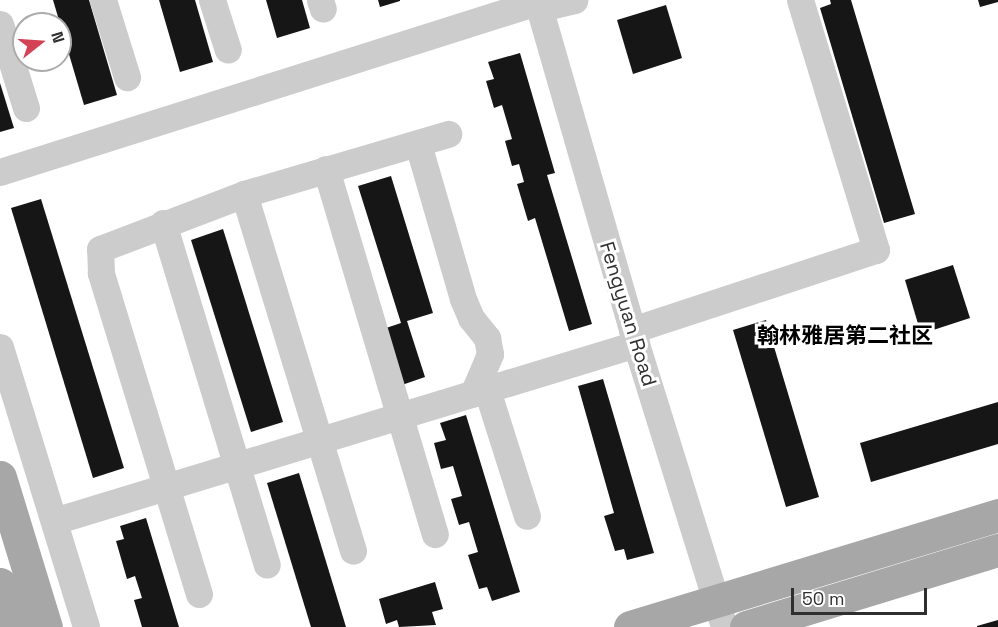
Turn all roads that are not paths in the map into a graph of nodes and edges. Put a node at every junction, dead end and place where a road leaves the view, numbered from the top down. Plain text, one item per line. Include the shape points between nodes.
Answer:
1 (104, 0) edge
2 (212, 0) edge
3 (574, 0) edge
4 (800, 0) edge
5 (538, 1) edge
6 (0, 24) edge
7 (228, 50) dead end
8 (127, 77) dead end
9 (26, 108) dead end
10 (448, 134) dead end
11 (418, 144) junction
12 (326, 169) junction
13 (0, 172) edge
14 (244, 194) junction
15 (163, 223) junction
16 (634, 337) junction
17 (0, 347) edge
18 (480, 392) junction
19 (401, 416) junction
20 (318, 441) junction
21 (237, 466) junction
22 (0, 477) edge
23 (165, 488) junction
24 (998, 515) edge
25 (527, 516) dead end
26 (54, 521) junction
27 (435, 534) dead end
28 (998, 550) edge
29 (353, 551) dead end
30 (267, 565) dead end
31 (0, 584) edge
32 (199, 594) dead end
33 (721, 614) edge
34 (13, 627) edge
35 (46, 627) edge
36 (86, 627) edge
37 (630, 627) edge
38 (746, 627) edge

1 - 8 street
2 - 7 street
3 - 5 street via 553,5
4 - 16 street via 876,250
5 - 13 street
5 - 16 street, Fengyuan Road
6 - 9 street
10 - 11 street
11 - 12 street
11 - 18 street via 463,299 471,318 487,338 490,354
12 - 14 street
12 - 19 street
14 - 15 street
14 - 20 street
15 - 21 street
15 - 23 street via 100,249 101,273
16 - 18 street
16 - 33 street, Fengyuan Road
17 - 26 street
18 - 19 street
18 - 25 street
19 - 20 street
19 - 27 street
20 - 21 street
20 - 29 street
21 - 23 street
21 - 30 street
22 - 35 main road
23 - 26 street
23 - 32 street
24 - 33 main road
26 - 36 street
28 - 38 main road
31 - 34 main road
33 - 37 main road

